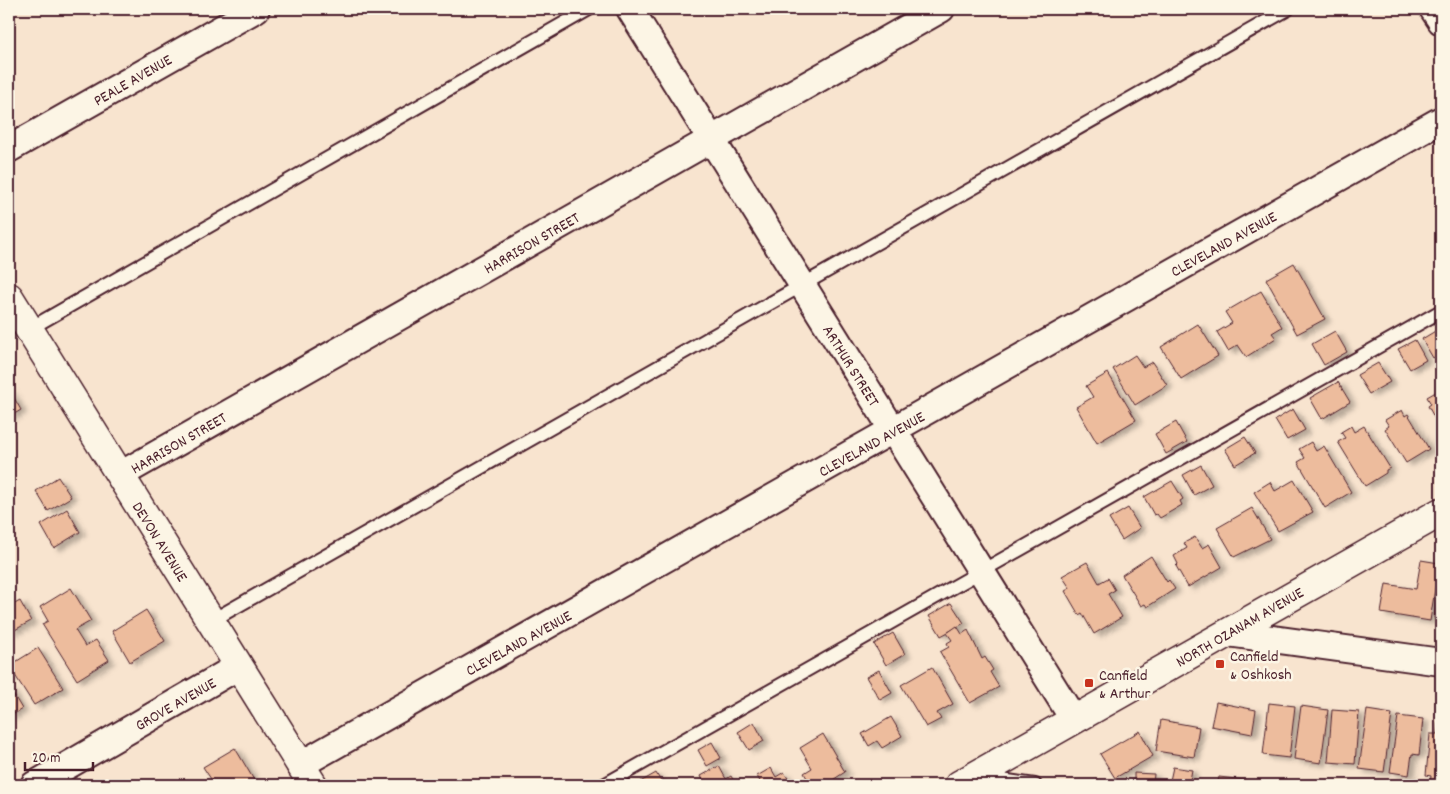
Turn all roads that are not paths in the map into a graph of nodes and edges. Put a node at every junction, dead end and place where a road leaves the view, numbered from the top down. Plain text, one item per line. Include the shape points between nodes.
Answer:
1 (256, 9) edge
2 (589, 9) edge
3 (630, 9) edge
4 (941, 9) edge
5 (1288, 9) edge
6 (1433, 9) edge
7 (1441, 21) edge
8 (1441, 120) edge
9 (711, 139) junction
10 (9, 149) edge
11 (802, 285) junction
12 (9, 297) edge
13 (1441, 311) edge
14 (29, 329) junction
15 (893, 430) junction
16 (120, 475) junction
17 (1441, 512) edge
18 (981, 572) junction
19 (211, 621) junction
20 (1228, 632) junction
21 (1441, 662) edge
22 (239, 666) junction
23 (1074, 720) junction
24 (307, 775) edge
25 (968, 781) edge
26 (34, 785) edge
27 (604, 785) edge
28 (1035, 785) edge

1 - 10 street, PEALE AVENUE
2 - 14 lane
3 - 9 street, ARTHUR STREET
4 - 9 street, HARRISON STREET
5 - 11 lane
6 - 7 street
8 - 15 street, CLEVELAND AVENUE
9 - 11 street, ARTHUR STREET
9 - 16 street, HARRISON STREET
11 - 15 street, ARTHUR STREET
11 - 19 lane
12 - 14 street, DEVON AVENUE
13 - 18 lane
14 - 16 street, DEVON AVENUE
15 - 18 street, ARTHUR STREET
15 - 24 street, CLEVELAND AVENUE
16 - 19 street, DEVON AVENUE
17 - 20 street, NORTH OZANAM AVENUE
18 - 23 street, ARTHUR STREET
18 - 27 lane
19 - 22 street, DEVON AVENUE
20 - 21 street
20 - 23 street, NORTH OZANAM AVENUE
22 - 24 street, DEVON AVENUE
22 - 26 street, GROVE AVENUE
23 - 25 street, NORTH OZANAM AVENUE
25 - 28 lane

